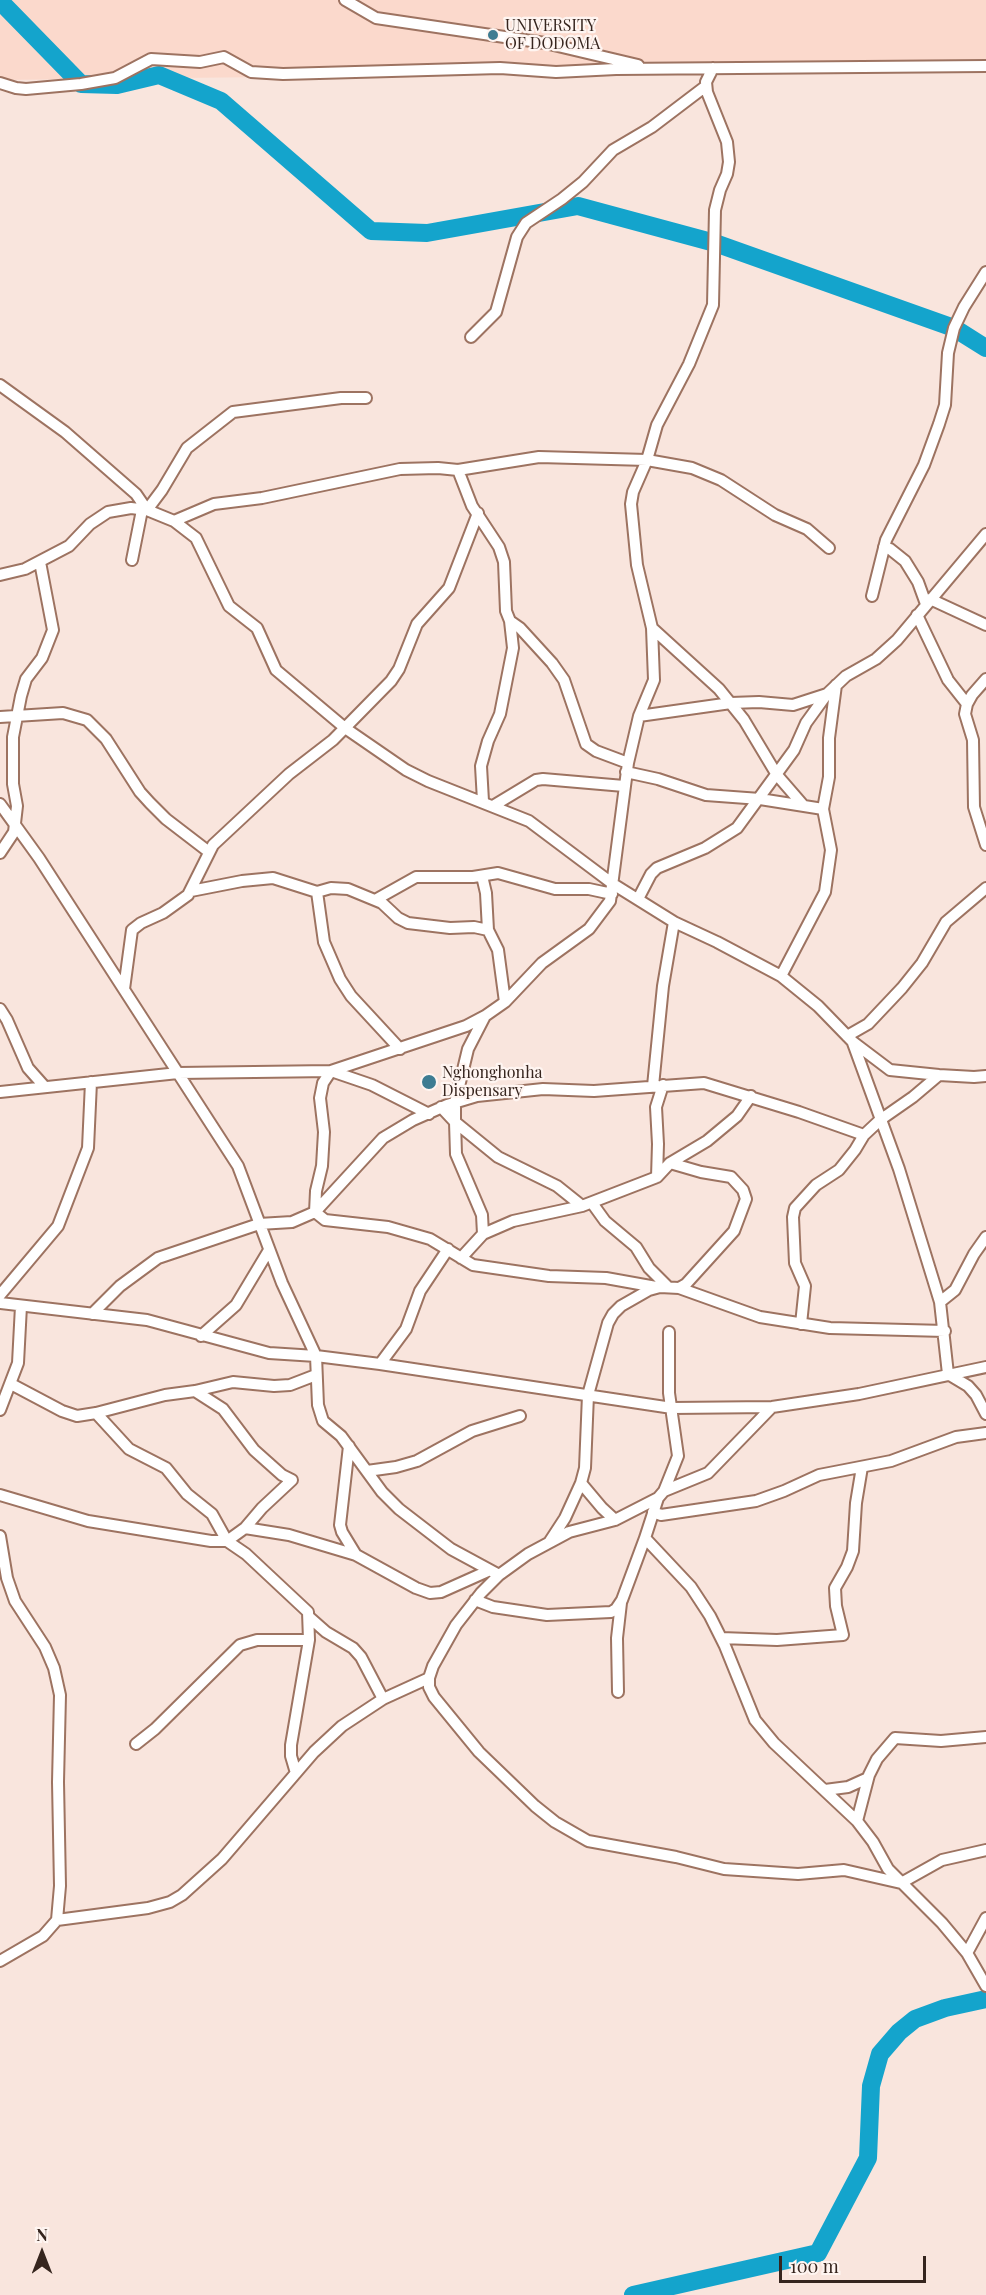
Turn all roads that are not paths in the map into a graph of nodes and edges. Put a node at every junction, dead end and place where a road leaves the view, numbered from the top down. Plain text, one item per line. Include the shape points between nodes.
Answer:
1 (345, 0) edge
2 (986, 66) edge
3 (713, 68) junction
4 (656, 69) junction
5 (0, 83) edge
6 (706, 86) junction
7 (986, 272) edge
8 (471, 337) dead end
9 (0, 385) edge
10 (366, 398) dead end
11 (646, 460) junction
12 (458, 470) junction
13 (145, 510) junction
14 (478, 513) junction
15 (174, 521) junction
16 (986, 534) edge
17 (884, 546) junction
18 (830, 548) dead end
19 (132, 560) dead end
20 (40, 562) junction
21 (0, 575) edge
22 (872, 596) dead end
23 (928, 602) junction
24 (917, 615) junction
25 (510, 621) junction
26 (986, 625) edge
27 (652, 628) junction
28 (986, 680) edge
29 (836, 685) junction
30 (827, 694) junction
31 (731, 703) junction
32 (967, 704) junction
33 (17, 715) junction
34 (639, 716) junction
35 (0, 717) edge
36 (345, 728) junction
37 (627, 768) junction
38 (777, 775) junction
39 (624, 786) junction
40 (760, 799) junction
41 (0, 804) edge
42 (488, 804) junction
43 (803, 805) junction
44 (823, 809) junction
45 (14, 823) junction
46 (986, 845) edge
47 (209, 852) junction
48 (0, 853) edge
49 (482, 876) junction
50 (986, 888) edge
51 (612, 889) junction
52 (192, 891) junction
53 (317, 892) junction
54 (638, 899) junction
55 (375, 900) junction
56 (674, 922) junction
57 (488, 930) junction
58 (781, 976) junction
59 (124, 989) junction
60 (505, 1002) junction
61 (0, 1009) edge
62 (485, 1016) junction
63 (850, 1039) junction
64 (400, 1049) junction
65 (332, 1071) junction
66 (178, 1073) junction
67 (939, 1075) junction
68 (986, 1076) edge
69 (91, 1082) junction
70 (658, 1085) junction
71 (44, 1086) junction
72 (0, 1092) edge
73 (751, 1096) junction
74 (455, 1103) junction
75 (441, 1107) junction
76 (429, 1114) junction
77 (880, 1119) junction
78 (455, 1122) junction
79 (864, 1135) junction
80 (670, 1163) junction
81 (657, 1177) junction
82 (587, 1204) junction
83 (315, 1212) junction
84 (259, 1224) junction
85 (483, 1234) junction
86 (986, 1237) edge
87 (448, 1249) junction
88 (269, 1250) junction
89 (461, 1258) junction
90 (656, 1287) junction
91 (674, 1288) junction
92 (0, 1295) edge
93 (940, 1302) junction
94 (0, 1303) edge
95 (21, 1306) junction
96 (92, 1314) junction
97 (801, 1324) junction
98 (945, 1331) junction
99 (669, 1332) dead end
100 (201, 1336) junction
101 (316, 1356) junction
102 (380, 1364) junction
103 (986, 1367) edge
104 (948, 1374) junction
105 (316, 1375) junction
106 (11, 1384) junction
107 (195, 1391) junction
108 (588, 1395) junction
109 (772, 1407) junction
110 (672, 1408) junction
111 (0, 1410) edge
112 (96, 1413) junction
113 (986, 1414) edge
114 (520, 1416) dead end
115 (986, 1433) edge
116 (349, 1446) junction
117 (862, 1467) junction
118 (367, 1471) junction
119 (581, 1483) junction
120 (661, 1494) junction
121 (0, 1495) edge
122 (653, 1512) junction
123 (615, 1520) junction
124 (245, 1528) junction
125 (0, 1536) edge
126 (645, 1538) junction
127 (227, 1541) junction
128 (549, 1543) junction
129 (356, 1555) junction
130 (493, 1573) junction
131 (4, 1582) edge
132 (475, 1600) junction
133 (621, 1603) junction
134 (309, 1617) junction
135 (721, 1638) junction
136 (309, 1640) junction
137 (429, 1678) junction
138 (618, 1692) dead end
139 (384, 1699) junction
140 (986, 1737) edge
141 (136, 1744) dead end
142 (296, 1773) junction
143 (868, 1778) junction
144 (825, 1790) junction
145 (858, 1821) junction
146 (986, 1850) edge
147 (901, 1883) junction
148 (986, 1918) edge
149 (57, 1920) junction
150 (967, 1953) junction
151 (0, 1961) edge
152 (986, 1986) edge

1 - 4 street via 376,18 545,43
2 - 3 street
3 - 4 street
3 - 6 street
4 - 5 street via 556,72 500,68 283,74 251,72 224,57 200,62 151,60 115,78 81,84 26,89
6 - 8 street via 652,127 613,150 569,194 526,223 517,237 496,312
6 - 11 street via 729,154 715,210 713,305 689,364 657,426
7 - 17 street via 954,328 939,424 924,465
9 - 13 street via 65,432 136,494
10 - 13 street via 233,412 187,448
11 - 12 street via 526,458
11 - 18 street via 692,468 721,480 776,515 807,529
11 - 27 street via 631,504 637,565
12 - 14 street
12 - 15 street via 390,470 262,498 214,504
13 - 15 street
13 - 19 street
13 - 20 street via 108,512 90,524 75,542
14 - 25 street via 504,562
14 - 36 street via 444,596 417,624 399,669 383,691
15 - 36 street via 196,538 229,606 257,628 273,666
16 - 23 street
17 - 22 street
17 - 23 street via 905,561
20 - 21 street
20 - 33 street via 53,630 42,658 24,684
23 - 24 street
23 - 26 street
24 - 29 street via 897,640
24 - 32 street via 948,680
25 - 37 street via 564,680 586,744
25 - 42 street via 513,654 500,714 481,766
27 - 31 street
27 - 34 street via 654,680
28 - 32 street
29 - 30 street
29 - 44 street
30 - 31 street via 793,705
30 - 38 street
31 - 34 street
31 - 38 street
32 - 46 street via 965,714 973,740 974,807
33 - 35 street
33 - 45 street via 12,775 17,800
33 - 47 street via 63,713 87,720 106,739 140,792 166,819
34 - 37 street
36 - 42 street via 417,777
36 - 47 street via 289,774
37 - 39 street
37 - 40 street via 706,795
38 - 40 street
38 - 43 street
39 - 42 street via 543,779
39 - 51 street
40 - 43 street
40 - 54 street via 724,838 657,868
41 - 45 street
42 - 51 street via 529,821
43 - 44 street
44 - 58 street via 831,850 825,892
45 - 48 street via 12,836
45 - 59 street
47 - 52 street
49 - 51 street via 508,874 555,889
49 - 55 street via 416,877
49 - 57 street
50 - 63 street via 946,922 902,988
51 - 54 street
51 - 60 street via 607,906 589,929 533,970
52 - 53 street via 263,878
52 - 59 street via 178,904 132,930
53 - 55 street via 342,888
53 - 64 street via 324,942 340,979
54 - 56 street
55 - 57 street via 408,923
56 - 58 street
56 - 70 street via 663,986
57 - 60 street via 498,950
58 - 63 street
59 - 66 street
60 - 62 street
61 - 71 street via 28,1068
62 - 64 street
62 - 74 street via 468,1049
63 - 67 street via 890,1070
63 - 77 street
64 - 65 street
65 - 66 street
65 - 76 street
65 - 83 street via 320,1089 324,1132
66 - 69 street
66 - 84 street via 238,1166
67 - 68 street
67 - 77 street
69 - 71 street
69 - 92 street via 88,1148 58,1226
70 - 73 street via 704,1083
70 - 74 street via 519,1090
70 - 81 street
71 - 72 street
73 - 79 street
73 - 80 street via 737,1116 707,1141
74 - 75 street
74 - 78 street
75 - 76 street
75 - 78 street
76 - 83 street via 403,1124 384,1138
77 - 79 street
77 - 93 street
78 - 82 street via 498,1157
78 - 85 street via 456,1154 482,1215
79 - 97 street via 839,1170 816,1185 794,1212 795,1263 805,1286
80 - 81 street
80 - 91 street via 728,1175 745,1194 730,1237 690,1281
81 - 82 street
82 - 85 street via 513,1221
82 - 91 street via 636,1246 649,1268
83 - 84 street via 292,1222
83 - 87 street via 326,1220 388,1227 430,1239
84 - 88 street
84 - 96 street via 151,1261
85 - 89 street
86 - 93 street via 955,1290
87 - 89 street
87 - 102 street via 417,1296 406,1329
88 - 100 street via 236,1305
88 - 101 street
89 - 90 street via 473,1265 516,1273 600,1277
90 - 91 street
90 - 108 street via 613,1314
91 - 97 street via 753,1316
93 - 98 street
94 - 95 street
95 - 96 street
95 - 106 street via 18,1363
96 - 100 street via 147,1320
97 - 98 street
98 - 104 street
99 - 110 street
100 - 101 street via 269,1353
101 - 102 street
101 - 105 street
102 - 108 street
103 - 104 street
104 - 109 street via 860,1394
104 - 113 street via 968,1386
105 - 107 street via 290,1385 233,1382
105 - 116 street via 320,1415
106 - 111 street
106 - 112 street via 62,1411 77,1416
107 - 112 street
107 - 124 street via 223,1409 254,1450 292,1480
108 - 110 street
108 - 119 street
109 - 110 street
109 - 120 street via 708,1473
110 - 120 street via 678,1456
112 - 127 street via 129,1449 166,1468 187,1494 212,1514
114 - 118 street via 478,1429 417,1461
115 - 117 street via 956,1437 904,1457
116 - 118 street
116 - 129 street via 340,1525
117 - 122 street via 819,1475 775,1495 744,1503 661,1515
117 - 135 street via 853,1551 835,1588 843,1635 777,1640
118 - 130 street via 399,1509 451,1549
119 - 123 street
119 - 128 street
120 - 122 street
120 - 123 street
121 - 127 street via 88,1521
122 - 126 street
123 - 128 street via 580,1528
124 - 127 street
124 - 129 street via 289,1535
125 - 131 street
126 - 133 street
126 - 135 street via 691,1587
127 - 134 street via 303,1606
128 - 130 street
129 - 130 street via 430,1593
130 - 132 street
131 - 149 street via 45,1647 60,1695
132 - 133 street via 488,1606 547,1614 611,1612
132 - 137 street via 456,1625
133 - 138 street
134 - 136 street
134 - 139 street via 353,1648
135 - 144 street via 760,1727
136 - 141 street via 257,1640 240,1645
136 - 142 street via 291,1745
137 - 139 street
137 - 147 street via 434,1697 478,1752 547,1816 588,1841 724,1869 798,1874 844,1870
139 - 142 street via 342,1726
140 - 143 street via 941,1741 895,1738 877,1759
142 - 149 street via 229,1852 182,1895 148,1908
143 - 144 street via 848,1787
143 - 145 street
144 - 145 street
145 - 147 street
146 - 147 street via 942,1860
147 - 150 street
148 - 150 street
149 - 151 street via 43,1936
150 - 152 street

